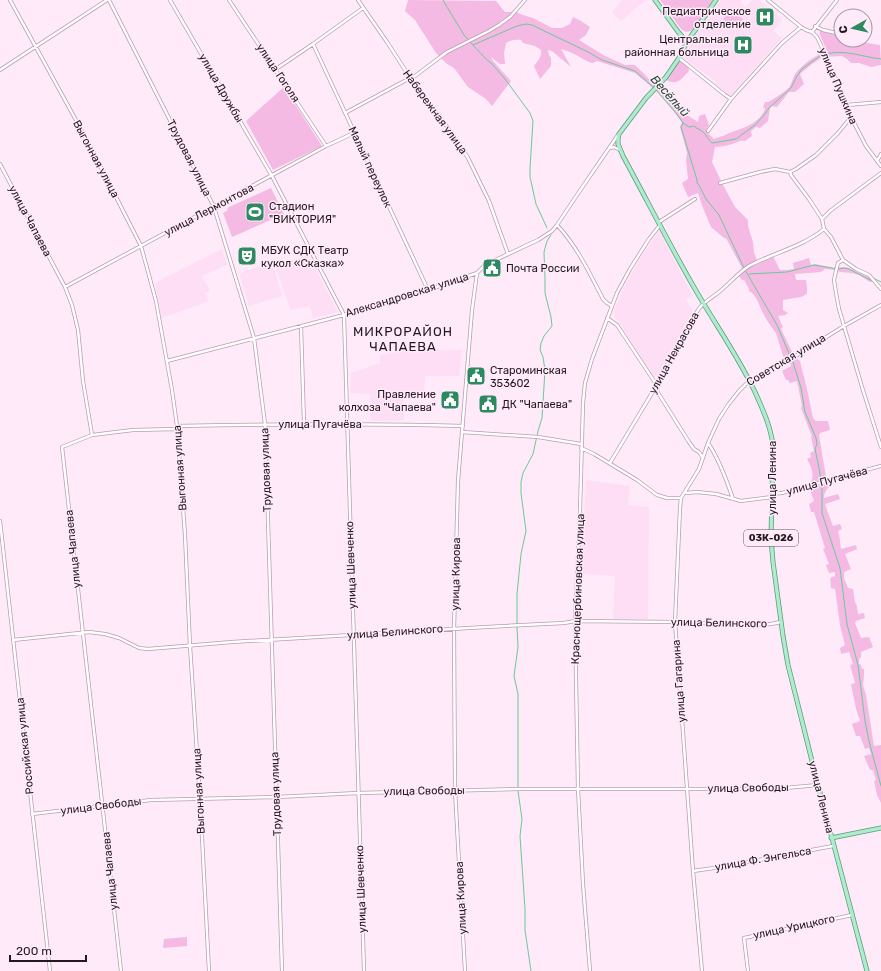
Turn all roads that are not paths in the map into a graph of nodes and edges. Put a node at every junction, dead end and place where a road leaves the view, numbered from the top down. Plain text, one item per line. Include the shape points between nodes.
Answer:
1 (10, 0) edge
2 (108, 0) edge
3 (170, 0) edge
4 (229, 0) edge
5 (358, 0) edge
6 (525, 0) edge
7 (655, 0) edge
8 (716, 0) edge
9 (768, 0) edge
10 (837, 0) edge
11 (363, 8) junction
12 (816, 26) junction
13 (801, 27) junction
14 (812, 32) junction
15 (833, 32) edge
16 (687, 42) junction
17 (313, 44) junction
18 (35, 47) junction
19 (679, 58) junction
20 (276, 69) junction
21 (0, 70) edge
22 (411, 79) junction
23 (731, 99) junction
24 (881, 102) edge
25 (847, 105) junction
26 (345, 113) junction
27 (851, 117) junction
28 (708, 131) dead end
29 (354, 133) junction
30 (619, 134) junction
31 (326, 146) junction
32 (609, 148) junction
33 (620, 150) junction
34 (881, 154) edge
35 (877, 161) junction
36 (0, 164) edge
37 (881, 166) edge
38 (790, 172) junction
39 (881, 173) edge
40 (272, 176) junction
41 (720, 183) dead end
42 (695, 199) dead end
43 (214, 207) junction
44 (822, 219) junction
45 (659, 224) junction
46 (557, 225) junction
47 (824, 229) junction
48 (141, 246) junction
49 (508, 254) junction
50 (843, 260) junction
51 (477, 273) junction
52 (65, 287) junction
53 (881, 289) edge
54 (428, 290) junction
55 (704, 303) junction
56 (881, 305) edge
57 (612, 306) junction
58 (344, 315) junction
59 (607, 318) junction
60 (301, 326) junction
61 (844, 326) junction
62 (254, 338) junction
63 (167, 361) junction
64 (652, 379) junction
65 (659, 379) junction
66 (750, 381) junction
67 (656, 384) junction
68 (655, 388) junction
69 (265, 424) junction
70 (304, 424) junction
71 (347, 424) junction
72 (463, 426) junction
73 (178, 427) junction
74 (462, 432) junction
75 (92, 435) junction
76 (708, 443) junction
77 (582, 444) junction
78 (881, 447) edge
79 (581, 448) junction
80 (703, 458) junction
81 (610, 464) junction
82 (881, 466) edge
83 (685, 493) junction
84 (772, 495) junction
85 (681, 498) junction
86 (733, 500) junction
87 (0, 521) edge
88 (575, 621) junction
89 (675, 622) junction
90 (781, 622) junction
91 (454, 628) junction
92 (83, 633) junction
93 (354, 635) junction
94 (13, 640) junction
95 (271, 640) junction
96 (190, 646) junction
97 (818, 785) junction
98 (687, 788) junction
99 (578, 789) junction
100 (455, 790) junction
101 (358, 793) junction
102 (276, 796) junction
103 (200, 799) junction
104 (103, 806) junction
105 (32, 814) junction
106 (881, 828) edge
107 (831, 838) junction
108 (833, 846) junction
109 (693, 871) junction
110 (852, 915) junction
111 (50, 971) edge
112 (121, 971) edge
113 (209, 971) edge
114 (282, 971) edge
115 (364, 971) edge
116 (465, 971) edge
117 (590, 971) edge
118 (702, 971) edge
119 (748, 971) edge
120 (867, 971) edge

1 - 18 street, Выгонная улица
2 - 18 street
2 - 43 street, Трудовая улица
3 - 40 street, улица Дружбы
4 - 20 street, улица Гоголя
5 - 11 street, Набережная улица
6 - 22 street via 500,25 447,52
7 - 16 main road
8 - 16 main road, Александровская улица
9 - 13 street
10 - 12 street
11 - 17 street
11 - 22 street, Набережная улица
12 - 14 street
12 - 15 street, улица Пушкина
13 - 14 street
13 - 23 street via 782,43
14 - 25 street, улица Пушкина via 826,54
16 - 19 main road, Александровская улица
17 - 20 street
17 - 26 street, Малый переулок
18 - 21 street
18 - 48 street, Выгонная улица via 88,142
19 - 23 street
19 - 30 main road, Александровская улица
20 - 31 street, улица Гоголя
22 - 26 street
22 - 49 street, Набережная улица via 468,158 489,201
23 - 28 street
24 - 25 street
25 - 27 street, улица Пушкина
26 - 29 street, Малый переулок
27 - 35 street, улица Пушкина
27 - 38 street via 816,155
29 - 31 street, улица Лермонтова
29 - 54 street, Малый переулок
30 - 32 street, Александровская улица
30 - 33 main road, улица Ленина / 03К-026
31 - 40 street, улица Лермонтова
32 - 33 street
32 - 46 street, Александровская улица
33 - 45 main road, улица Ленина / 03К-026
34 - 35 street
35 - 37 street, улица Пушкина
36 - 52 street, улица Чапаева
38 - 41 street via 760,172
38 - 44 street
39 - 44 street
40 - 43 street, улица Лермонтова
40 - 58 street, улица Шевченко
42 - 45 street, Краснощербиновская улица
43 - 48 street, улица Лермонтова
43 - 62 street, Трудовая улица
44 - 47 street
45 - 55 main road, улица Ленина / 03К-026
45 - 57 street, Краснощербиновская улица via 630,269
46 - 49 street, Александровская улица via 547,235
46 - 57 street via 584,264 603,299
47 - 50 street
47 - 55 street, улица Некрасова via 804,242 748,267
48 - 52 street, улица Лермонтова
48 - 63 street, Выгонная улица via 156,301
49 - 51 street, Александровская улица
50 - 53 street via 869,275
50 - 61 street via 838,264 834,280
51 - 54 street, Александровская улица
51 - 72 street, улица Кирова
52 - 75 street, улица Чапаева via 78,330
54 - 58 street, Александровская улица
55 - 65 street, улица Некрасова
55 - 66 main road, улица Ленина / 03К-026
56 - 61 street, Советская улица
57 - 59 street, Краснощербиновская улица
58 - 60 street, Александровская улица
58 - 71 street, улица Шевченко
59 - 64 street via 617,324
59 - 77 street, Краснощербиновская улица via 586,383 582,404
60 - 62 street, Александровская улица
60 - 70 street
61 - 66 street, Советская улица
61 - 78 street
62 - 63 street, Александровская улица
62 - 69 street, Трудовая улица
63 - 73 street, Выгонная улица
64 - 65 street
64 - 67 street
65 - 67 street, улица Некрасова
66 - 76 street, Советская улица via 728,405
66 - 84 main road, улица Ленина / 03К-026 via 772,436
67 - 68 street, улица Некрасова
68 - 80 street via 689,442
68 - 81 street, улица Некрасова
69 - 70 street, улица Пугачёва
69 - 73 street, улица Пугачёва
69 - 95 street, Трудовая улица
70 - 71 street, улица Пугачёва
71 - 72 street, улица Пугачёва
71 - 93 street, улица Шевченко
72 - 74 street, улица Кирова
73 - 75 street, улица Пугачёва
73 - 96 street, Выгонная улица
74 - 77 street via 538,437
74 - 91 street, улица Кирова
75 - 92 street, улица Чапаева via 62,447
76 - 80 street, Советская улица
76 - 86 street
77 - 79 street, Краснощербиновская улица
79 - 81 street
79 - 88 street, Краснощербиновская улица
80 - 83 street
81 - 85 street via 659,496
82 - 84 street, улица Пугачёва
83 - 85 street
83 - 86 street, улица Пугачёва via 697,492
84 - 86 street, улица Пугачёва via 741,501
84 - 90 main road, улица Ленина / 03К-026 via 772,562
85 - 89 street, улица Гагарина
87 - 94 street, Российская улица
88 - 89 street, улица Белинского
88 - 91 street, улица Белинского
88 - 99 street, Краснощербиновская улица
89 - 90 street, улица Белинского via 757,625
89 - 98 street, улица Гагарина
90 - 97 main road, улица Ленина / 03К-026 via 788,665
91 - 93 street, улица Белинского
91 - 100 street, улица Кирова
92 - 94 street, улица Белинского
92 - 96 street, улица Белинского via 105,634 148,649
92 - 104 street, улица Чапаева
93 - 95 street, улица Белинского
93 - 101 street, улица Шевченко
94 - 105 street, Российская улица
95 - 96 street, улица Белинского
95 - 102 street, Трудовая улица
96 - 103 street, Выгонная улица
97 - 98 street, улица Свободы via 774,789
97 - 107 main road, улица Ленина / 03К-026
98 - 99 street, улица Свободы
98 - 109 street, улица Гагарина
99 - 100 street, улица Свободы
99 - 117 street, Краснощербиновская улица via 582,884
100 - 101 street, улица Свободы
100 - 116 street, улица Кирова
101 - 102 street, улица Свободы
101 - 115 street, улица Шевченко
102 - 103 street, улица Свободы
102 - 114 street, Трудовая улица
103 - 104 street, улица Свободы via 151,800
103 - 113 street, Выгонная улица
104 - 105 street, улица Свободы
104 - 112 street, улица Чапаева
105 - 111 street, Российская улица
106 - 107 main road
107 - 108 main road, улица Ленина / 03К-026
108 - 109 street, улица Ф. Энгельса
108 - 110 main road, улица Ленина / 03К-026
109 - 118 street, улица Гагарина
110 - 119 street, улица Урицкого via 744,938
110 - 120 main road, улица Ленина / 03К-026

